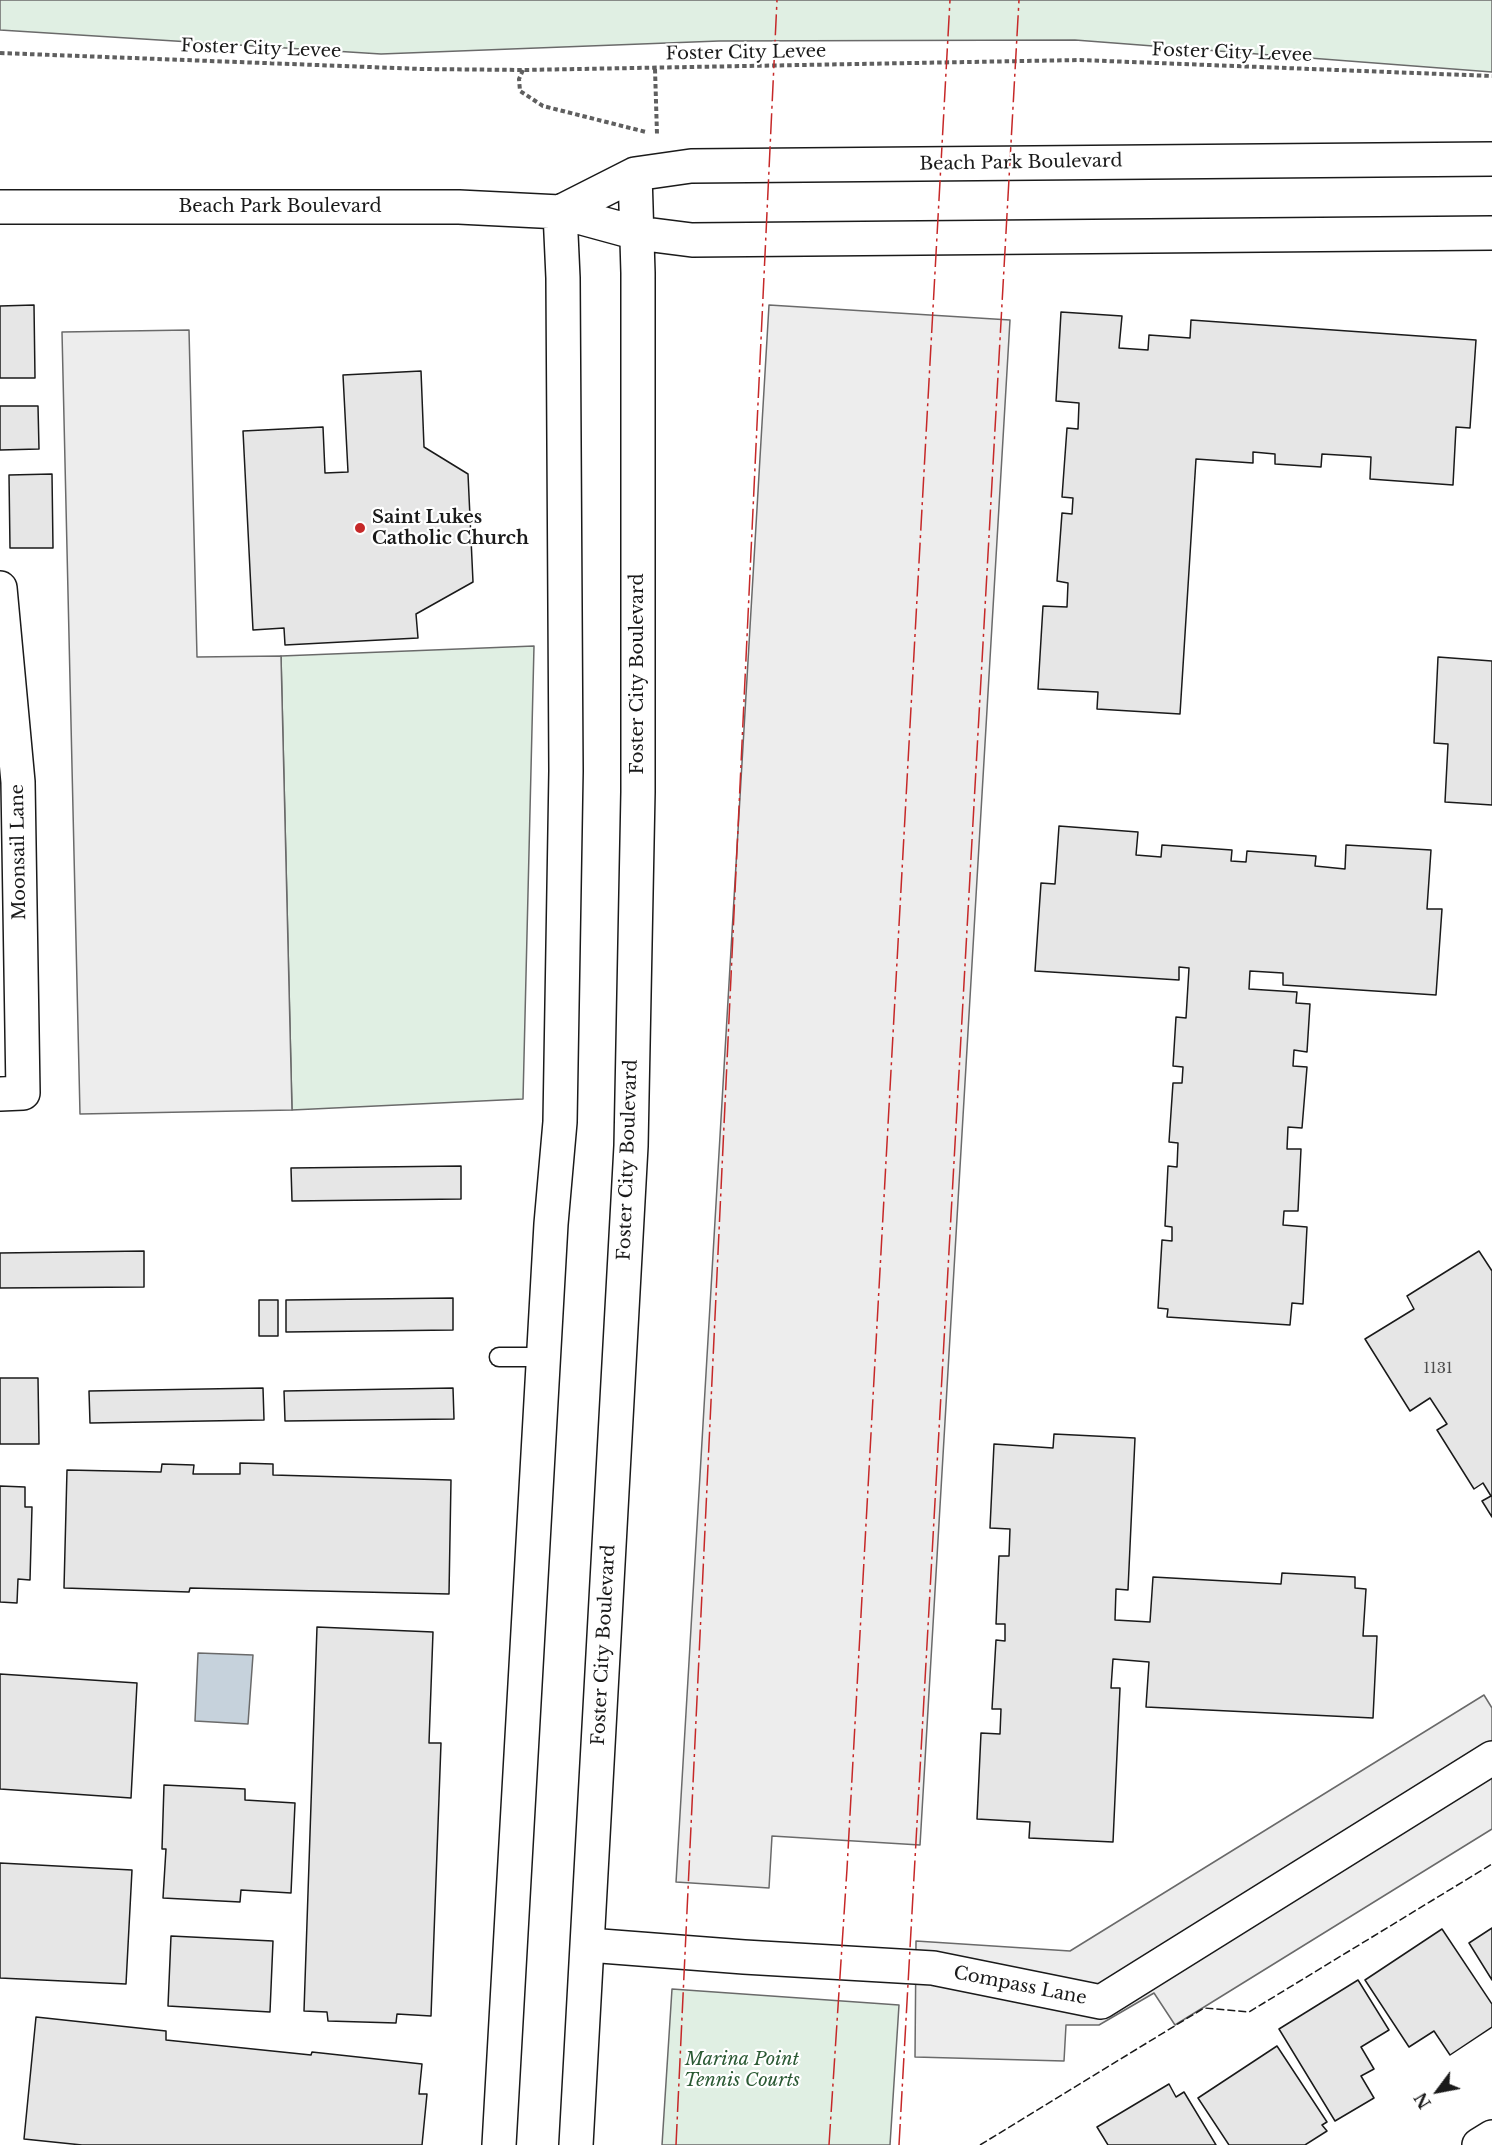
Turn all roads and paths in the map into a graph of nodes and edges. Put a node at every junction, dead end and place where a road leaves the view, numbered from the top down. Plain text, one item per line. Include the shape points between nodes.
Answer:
1 (0, 53) edge
2 (656, 69) junction
3 (523, 70) junction
4 (1492, 76) edge
5 (1492, 159) edge
6 (635, 174) junction
7 (0, 207) edge
8 (560, 212) junction
9 (637, 232) junction
10 (1492, 233) edge
11 (0, 588) edge
12 (0, 1094) edge
13 (544, 1356) junction
14 (499, 1357) dead end
15 (1492, 1758) edge
16 (588, 1945) junction
17 (1492, 2137) edge
18 (499, 2145) edge
19 (576, 2145) edge
20 (1479, 2145) edge

1 - 3 path, Foster City Levee
2 - 3 path, Foster City Levee
2 - 3 path via 657,134 543,106 520,91
2 - 4 path, Foster City Levee via 1080,60
5 - 6 main road, Beach Park Boulevard via 691,166
6 - 8 main road, Beach Park Boulevard
6 - 9 main road, Foster City Boulevard
7 - 8 main road, Beach Park Boulevard via 459,207
8 - 9 main road, Beach Park Boulevard
8 - 13 main road via 566,771 560,1122
9 - 10 main road, Beach Park Boulevard via 692,240
9 - 16 main road, Foster City Boulevard via 638,792 631,1146
11 - 12 main road, Moonsail Lane via 18,782 24,1093
13 - 14 lane
13 - 18 main road
15 - 16 main road, Compass Lane via 1101,2002 933,1968
16 - 19 main road, Foster City Boulevard
17 - 20 main road

